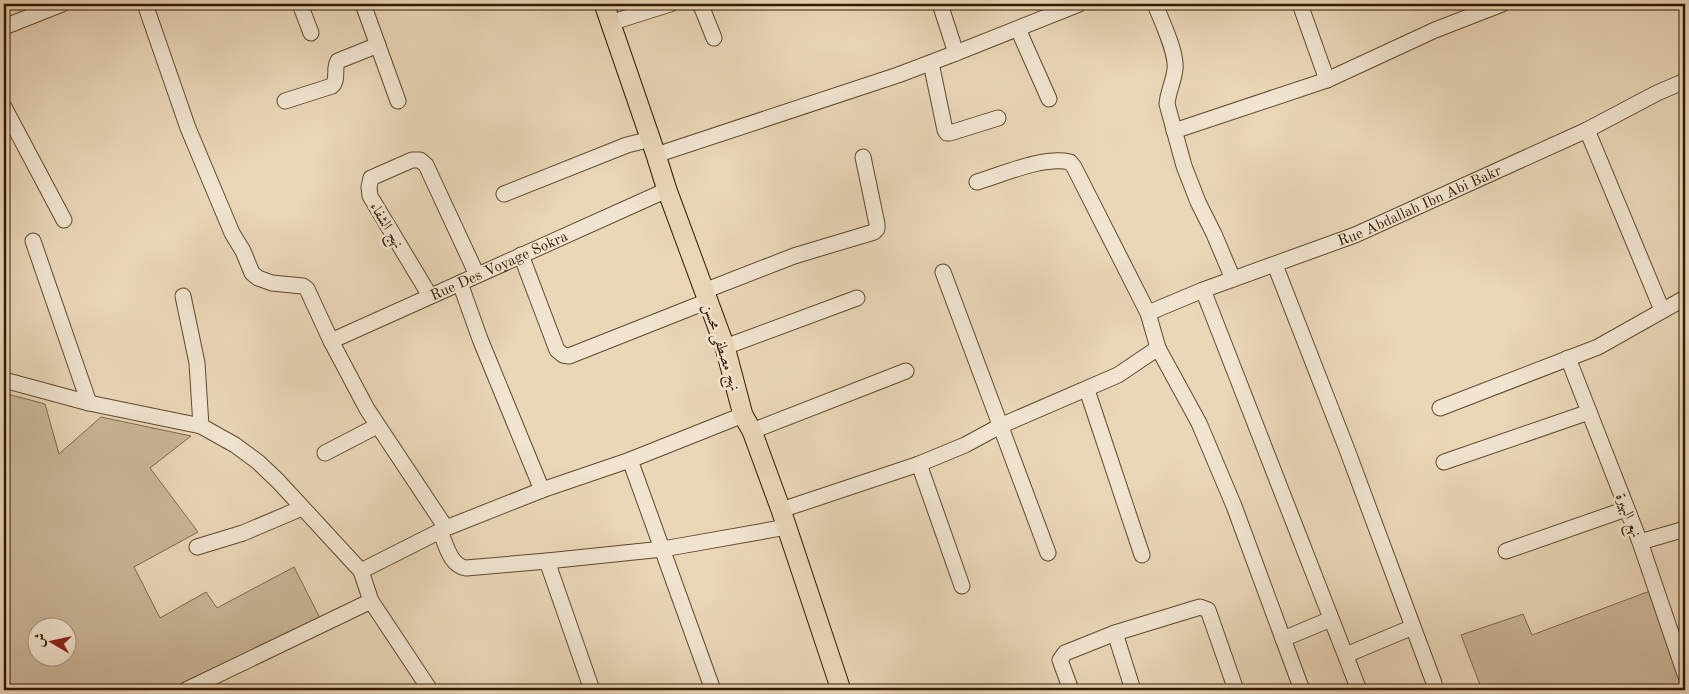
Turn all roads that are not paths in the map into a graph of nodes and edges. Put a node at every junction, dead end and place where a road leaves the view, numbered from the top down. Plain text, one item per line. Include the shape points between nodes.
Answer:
1 (62, 4) edge
2 (145, 4) edge
3 (300, 4) edge
4 (363, 4) edge
5 (604, 4) edge
6 (670, 4) edge
7 (698, 4) edge
8 (940, 4) edge
9 (1079, 4) edge
10 (1155, 4) edge
11 (1300, 4) edge
12 (1502, 4) edge
13 (610, 23) junction
14 (4, 26) edge
15 (1018, 29) junction
16 (311, 33) dead end
17 (714, 38) dead end
18 (378, 45) junction
19 (956, 54) junction
20 (931, 63) junction
21 (1328, 80) junction
22 (1685, 82) edge
23 (1049, 99) dead end
24 (285, 101) dead end
25 (398, 101) dead end
26 (4, 107) edge
27 (998, 118) dead end
28 (1587, 130) junction
29 (1174, 131) junction
30 (654, 147) junction
31 (863, 157) dead end
32 (977, 182) dead end
33 (667, 190) junction
34 (504, 194) dead end
35 (64, 220) dead end
36 (33, 241) dead end
37 (521, 255) junction
38 (1275, 265) junction
39 (943, 272) dead end
40 (477, 275) junction
41 (1233, 279) junction
42 (460, 283) junction
43 (1202, 290) junction
44 (183, 296) dead end
45 (430, 296) junction
46 (706, 296) junction
47 (857, 298) dead end
48 (1685, 298) edge
49 (1662, 310) junction
50 (1148, 313) junction
51 (332, 341) junction
52 (725, 347) junction
53 (1158, 348) junction
54 (1568, 358) junction
55 (906, 371) dead end
56 (4, 380) edge
57 (1087, 390) junction
58 (89, 403) junction
59 (1440, 408) dead end
60 (1589, 412) junction
61 (747, 423) junction
62 (201, 426) junction
63 (377, 426) junction
64 (1000, 426) junction
65 (326, 452) dead end
66 (630, 460) junction
67 (1444, 462) dead end
68 (920, 464) junction
69 (542, 490) junction
70 (302, 508) junction
71 (1626, 509) junction
72 (784, 519) junction
73 (1685, 528) edge
74 (443, 530) junction
75 (1640, 542) junction
76 (197, 547) dead end
77 (663, 549) junction
78 (1506, 551) dead end
79 (1048, 554) dead end
80 (1142, 555) dead end
81 (547, 561) junction
82 (361, 571) junction
83 (962, 586) dead end
84 (371, 601) junction
85 (1332, 619) junction
86 (1413, 627) junction
87 (1115, 633) junction
88 (1283, 639) junction
89 (1346, 655) junction
90 (1685, 674) edge
91 (1434, 683) dead end
92 (186, 690) edge
93 (430, 690) edge
94 (592, 690) edge
95 (713, 690) edge
96 (841, 690) edge
97 (1070, 690) edge
98 (1133, 690) edge
99 (1236, 690) edge
100 (1302, 690) edge
101 (1359, 690) edge

1 - 14 street
2 - 51 street via 188,128 252,273 272,284 307,289
3 - 16 street
4 - 18 street
5 - 13 main road, نهج مصطفى محسن
6 - 13 street
7 - 17 street
8 - 19 street
9 - 15 street
10 - 29 street via 1175,58 1167,104
11 - 21 street
12 - 21 street via 1427,33
13 - 30 main road, نهج مصطفى محسن
15 - 19 street
15 - 23 street
18 - 24 street via 338,61 332,86
18 - 25 street
19 - 20 street
20 - 27 street via 947,133
20 - 30 street via 846,92
21 - 29 street
22 - 28 street, Rue Abdallah Ibn Abi Bakr
26 - 35 street
28 - 38 street, Rue Abdallah Ibn Abi Bakr via 1355,235
28 - 49 street
29 - 41 street via 1198,202
30 - 33 main road, نهج مصطفى محسن
30 - 34 street via 627,145
31 - 46 street via 877,224 874,232 794,256
32 - 50 street via 1057,160 1070,162
33 - 37 street, Rue Des Voyage Sokra
33 - 46 main road, نهج مصطفى محسن
36 - 58 street
37 - 40 street, Rue Des Voyage Sokra
37 - 46 street via 557,350 563,355 569,356
38 - 41 street, Rue Abdallah Ibn Abi Bakr
38 - 86 street
39 - 64 street
40 - 42 street, Rue Des Voyage Sokra
40 - 45 street, نهج الشفاء via 426,165 420,160 412,160 371,178 370,196
41 - 43 street, Rue Abdallah Ibn Abi Bakr
42 - 45 street, Rue Des Voyage Sokra
42 - 69 street
43 - 50 street, Rue Abdallah Ibn Abi Bakr
43 - 85 street
44 - 62 street via 197,363
45 - 51 street, Rue Des Voyage Sokra
46 - 52 main road, نهج مصطفى محسن
47 - 52 street
48 - 49 street
49 - 54 street via 1598,346
50 - 53 street
51 - 63 street
52 - 61 main road, نهج مصطفى محسن
53 - 57 street via 1118,375
53 - 88 street via 1199,423 1234,506
54 - 59 street
54 - 60 street, نهع البهيرة
55 - 61 street
56 - 58 street
57 - 64 street
57 - 80 street
58 - 62 street
60 - 67 street
60 - 71 street, نهع البهيرة
61 - 66 street
61 - 72 main road, نهج مصطفى محسن
62 - 70 street via 258,462
63 - 65 street
63 - 74 street
64 - 68 street
64 - 79 street
66 - 69 street
66 - 77 street
68 - 72 street
68 - 83 street
69 - 74 street
70 - 76 street via 243,533
70 - 82 street
71 - 75 street, نهع البهيرة
71 - 78 street
72 - 77 street
72 - 96 main road, نهج مصطفى محسن
73 - 75 street
74 - 81 street via 454,563 460,567
74 - 82 street
75 - 90 street, نهع البهيرة
77 - 81 street
77 - 95 street
81 - 94 street
82 - 84 street
84 - 92 street
84 - 93 street
85 - 88 street
85 - 89 street
86 - 89 street
86 - 91 street
87 - 97 street via 1062,656 1060,660
87 - 98 street
87 - 99 street via 1204,608 1208,610
88 - 100 street
89 - 101 street

